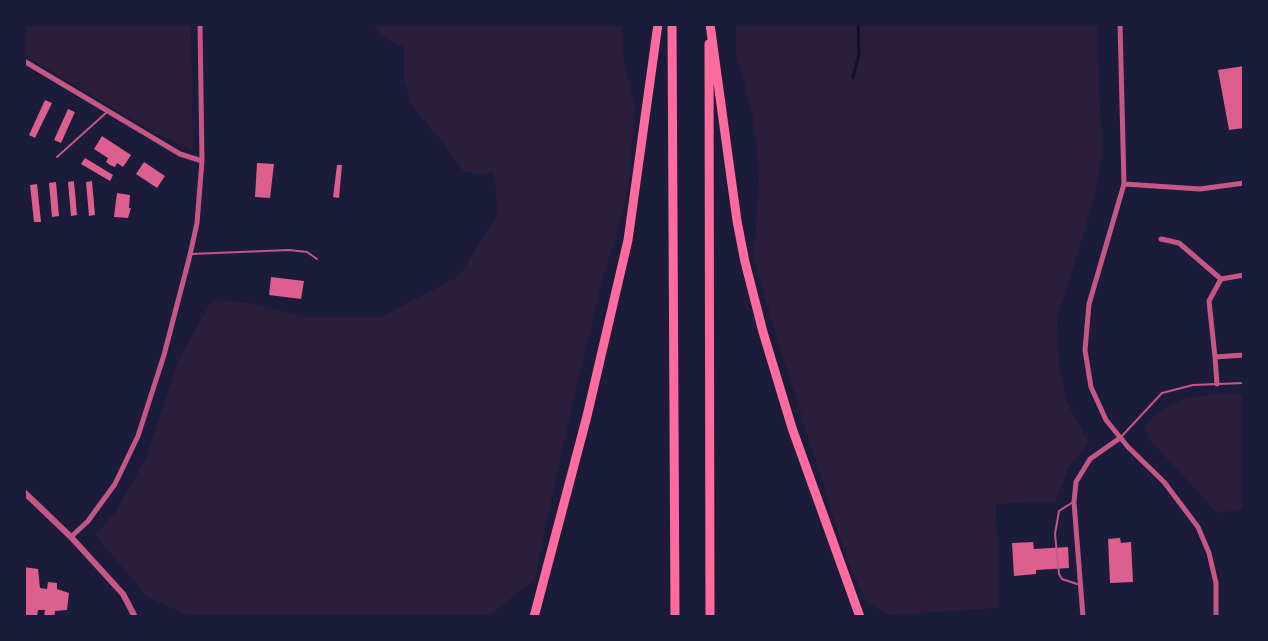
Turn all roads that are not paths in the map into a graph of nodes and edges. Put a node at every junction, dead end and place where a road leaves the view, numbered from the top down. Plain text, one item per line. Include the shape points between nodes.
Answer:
1 (200, 24) edge
2 (658, 24) edge
3 (672, 24) edge
4 (710, 24) edge
5 (1120, 24) edge
6 (24, 61) edge
7 (108, 112) junction
8 (57, 157) dead end
9 (202, 161) junction
10 (1244, 183) edge
11 (1124, 184) junction
12 (1161, 239) dead end
13 (190, 255) junction
14 (317, 259) dead end
15 (1244, 275) edge
16 (1221, 279) junction
17 (1244, 355) edge
18 (1215, 357) junction
19 (1244, 383) edge
20 (1217, 384) junction
21 (1120, 438) junction
22 (24, 492) edge
23 (1074, 502) junction
24 (71, 537) junction
25 (1079, 585) junction
26 (135, 617) edge
27 (534, 617) edge
28 (675, 617) edge
29 (710, 617) edge
30 (860, 617) edge
31 (1083, 617) edge
32 (1216, 617) edge

1 - 9 street
2 - 27 highway via 628,240
3 - 28 highway
4 - 29 highway
4 - 30 highway via 737,221 752,290 792,428
5 - 11 street
6 - 7 street
7 - 8 lane
7 - 9 street
9 - 13 street
10 - 11 street via 1200,189
11 - 21 street via 1089,304 1085,350 1091,387
12 - 16 street via 1179,243
13 - 14 lane via 289,250
13 - 24 street via 138,436 115,484
15 - 16 street
16 - 18 street via 1209,301
17 - 18 street
18 - 20 street
19 - 20 lane
20 - 21 lane via 1162,393
21 - 23 street via 1090,459 1076,482
21 - 32 street via 1164,482 1198,527 1216,583
22 - 24 street
23 - 25 street
23 - 25 lane via 1059,511 1055,534 1059,574
24 - 26 street via 123,594
25 - 31 street

